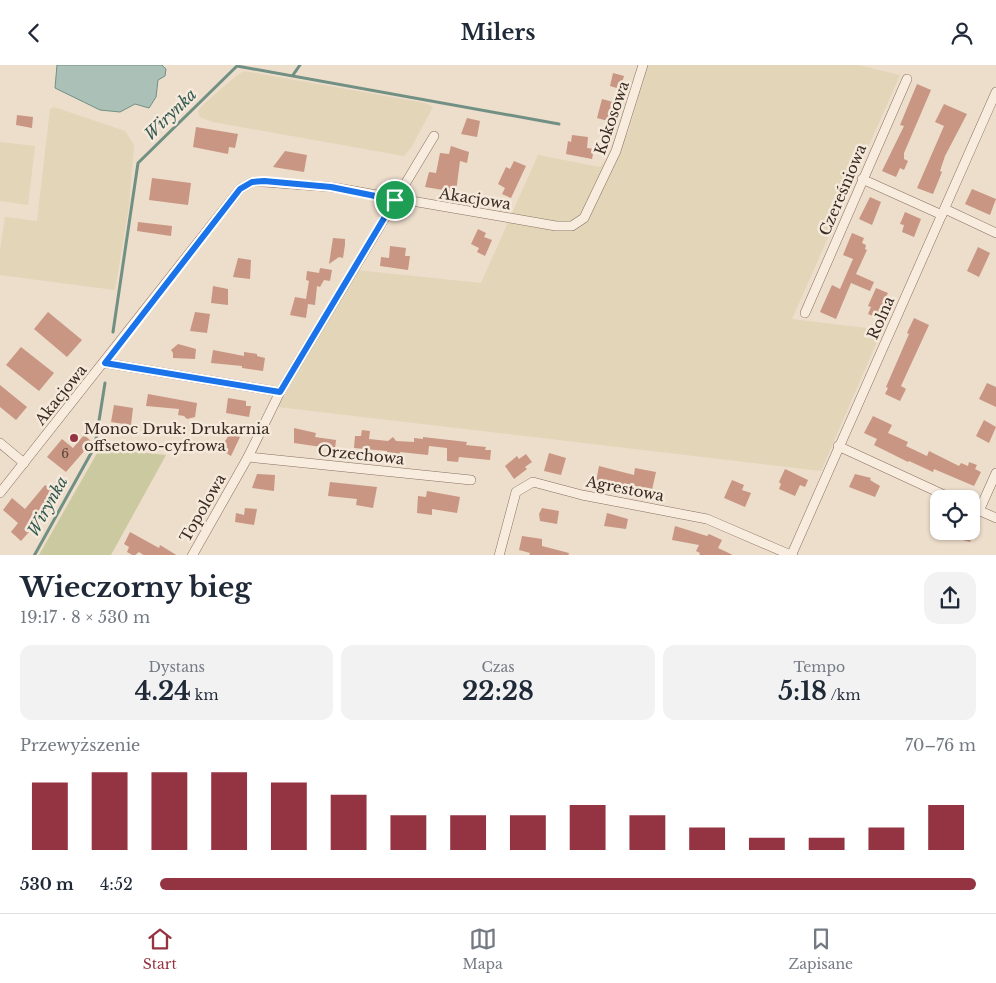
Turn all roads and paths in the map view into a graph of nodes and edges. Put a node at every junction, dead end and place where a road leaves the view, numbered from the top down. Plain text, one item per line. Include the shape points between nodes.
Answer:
1 (643, 65) edge
2 (907, 79) dead end
3 (996, 92) edge
4 (434, 136) dead end
5 (862, 179) junction
6 (395, 200) junction
7 (943, 212) junction
8 (556, 226) joint
9 (996, 233) edge
10 (805, 313) dead end
11 (105, 363) junction
12 (280, 392) junction
13 (0, 443) edge
14 (838, 446) junction
15 (248, 457) junction
16 (24, 463) junction
17 (996, 473) edge
18 (471, 481) dead end
19 (933, 490) edge
20 (0, 493) edge
21 (980, 500) edge
22 (980, 511) edge
23 (996, 518) edge
24 (192, 555) edge
25 (499, 555) edge
26 (792, 555) edge

1 - 8 street, Kokosowa via 628,117 604,179 584,218 572,226
2 - 5 street, Czereśniowa
3 - 7 street, Rolna
4 - 6 street, Topolowa
5 - 7 street
5 - 10 street, Czereśniowa
6 - 8 street, Akacjowa
6 - 11 street, Akacjowa via 331,187 252,182 240,189
6 - 12 street, Topolowa
7 - 9 street
7 - 14 street, Rolna
11 - 12 street
11 - 16 street, Akacjowa
12 - 15 street, Topolowa
13 - 16 street
14 - 19 street
14 - 26 street, Rolna
15 - 18 street, Orzechowa
15 - 24 street, Topolowa
16 - 20 street, Akacjowa
17 - 21 street
22 - 23 street
25 - 26 street, Agrestowa via 516,492 533,482 582,495 707,519

